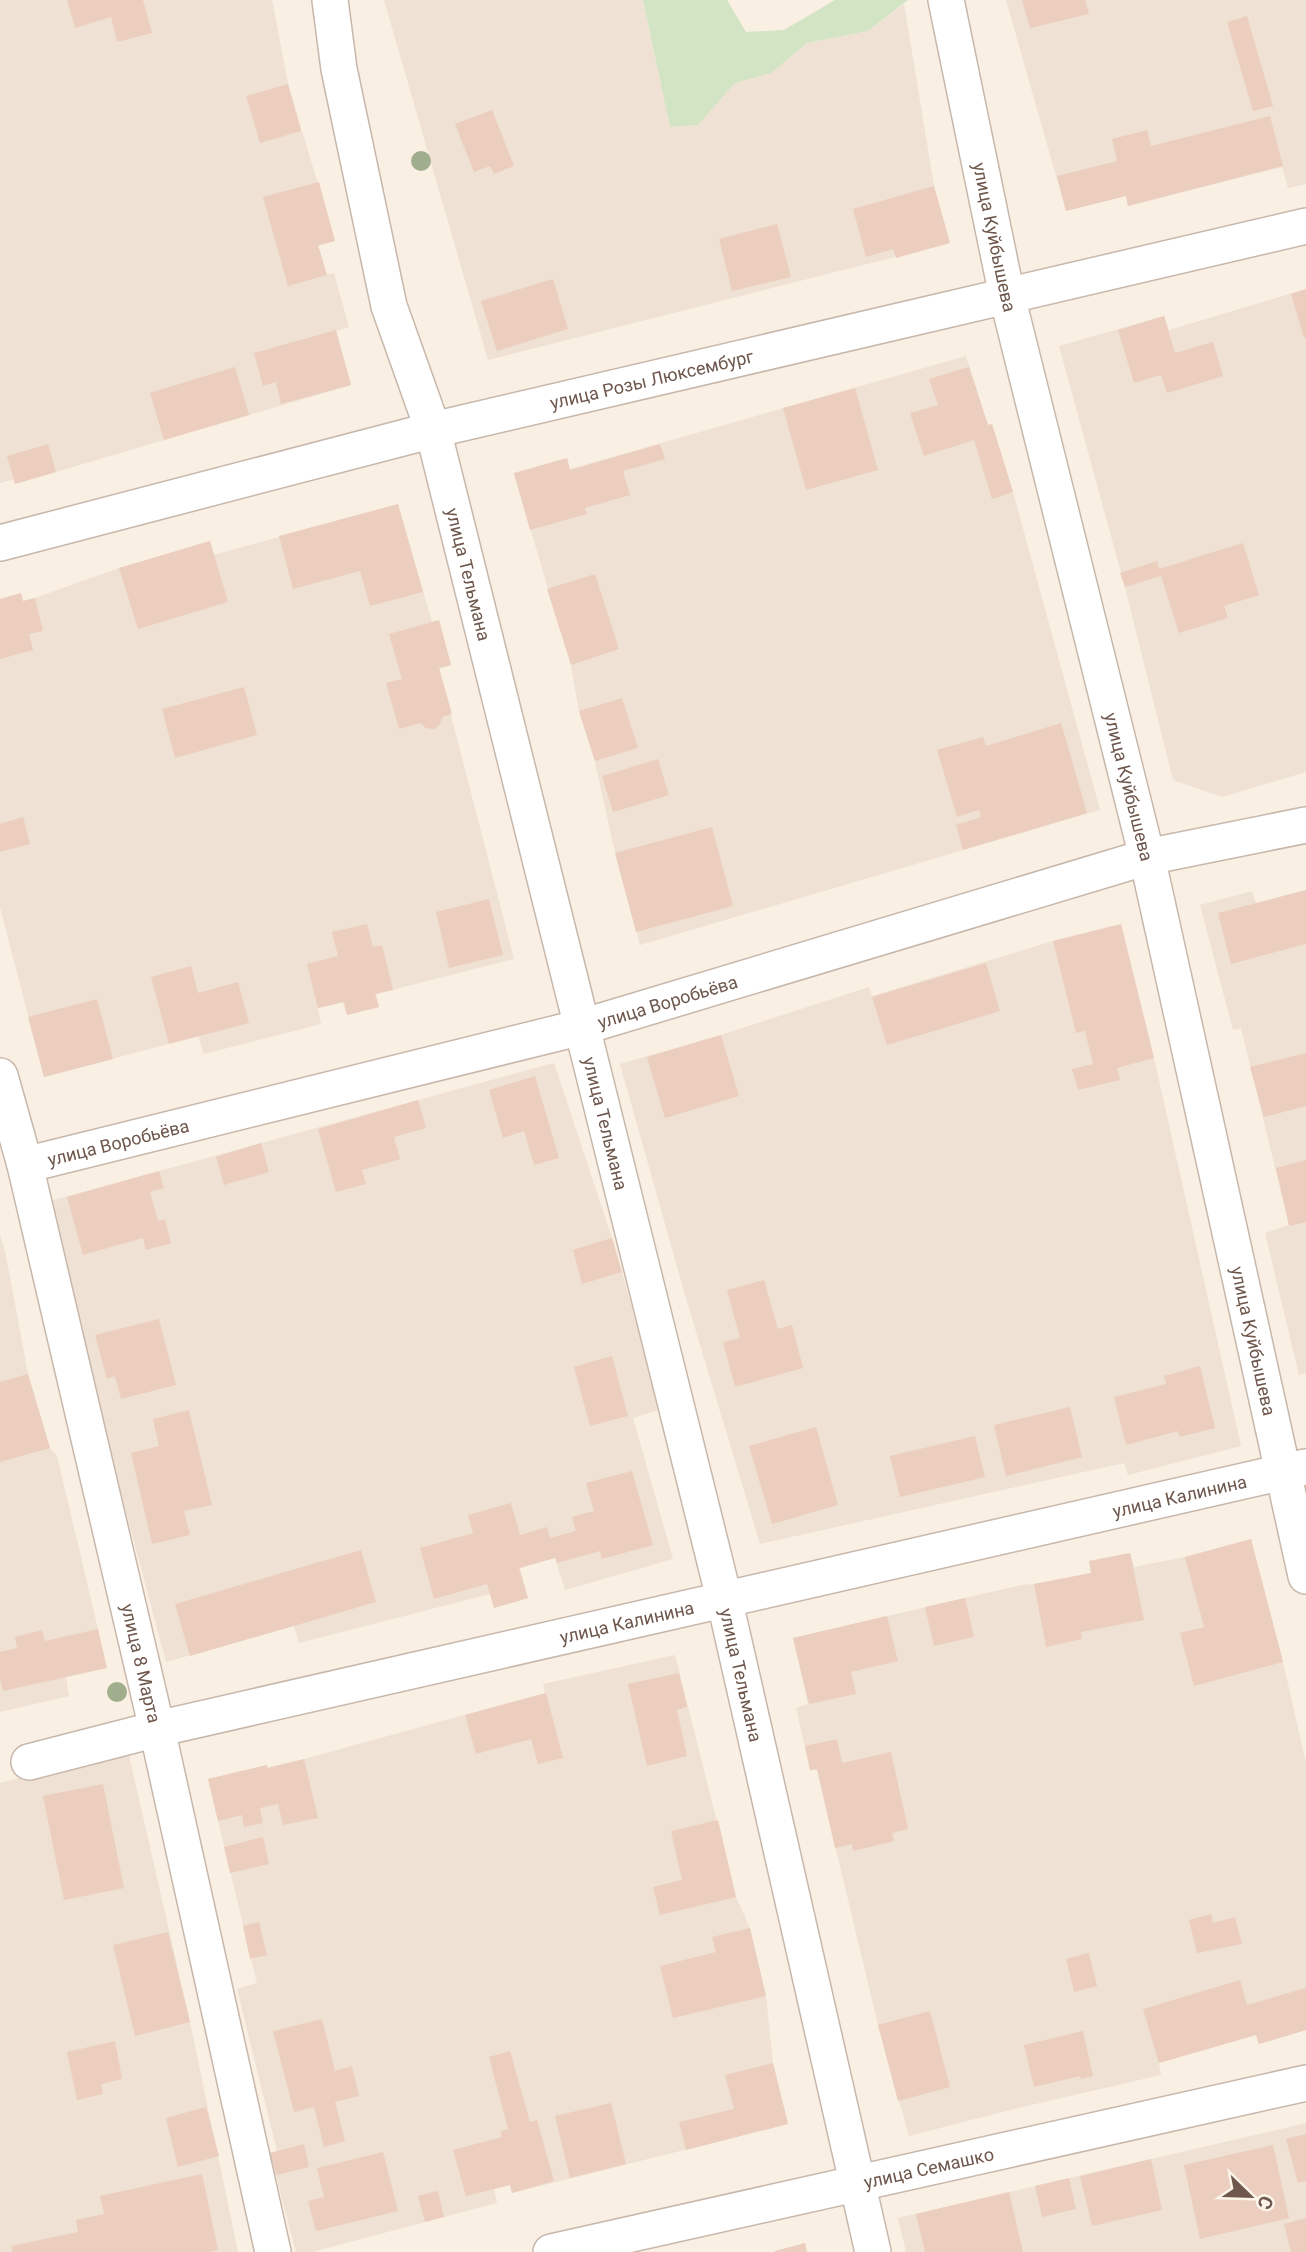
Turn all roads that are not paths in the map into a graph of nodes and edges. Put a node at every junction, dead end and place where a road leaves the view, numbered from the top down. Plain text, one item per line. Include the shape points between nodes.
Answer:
1 (330, 0) edge
2 (946, 0) edge
3 (1306, 226) edge
4 (1007, 296) junction
5 (433, 430) junction
6 (0, 543) edge
7 (1306, 825) edge
8 (1147, 857) junction
9 (582, 1027) junction
10 (0, 1076) edge
11 (25, 1165) junction
12 (1295, 1469) edge
13 (1306, 1576) edge
14 (724, 1598) junction
15 (157, 1729) junction
16 (30, 1762) dead end
17 (1306, 2083) edge
18 (858, 2183) junction
19 (273, 2252) edge
20 (551, 2252) edge
21 (873, 2252) edge

1 - 5 street, улица Тельмана via 339,69 389,306
2 - 4 street, улица Куйбышева
3 - 4 street, улица Розы Люксембург
4 - 5 street, улица Розы Люксембург
4 - 8 street, улица Куйбышева
5 - 6 street, улица Розы Люксембург
5 - 9 street, улица Тельмана
7 - 8 street, улица Воробьёва
8 - 9 street, улица Воробьёва
8 - 12 street, улица Куйбышева
9 - 11 street, улица Воробьёва
9 - 14 street, улица Тельмана
10 - 11 street, улица 8 Марта
11 - 15 street, улица 8 Марта
12 - 13 street, улица Куйбышева
12 - 14 street, улица Калинина
14 - 15 street, улица Калинина
14 - 18 street, улица Тельмана
15 - 16 street, улица Калинина
15 - 19 street, улица 8 Марта
17 - 18 street, улица Семашко
18 - 20 street, улица Семашко
18 - 21 street, улица Тельмана

